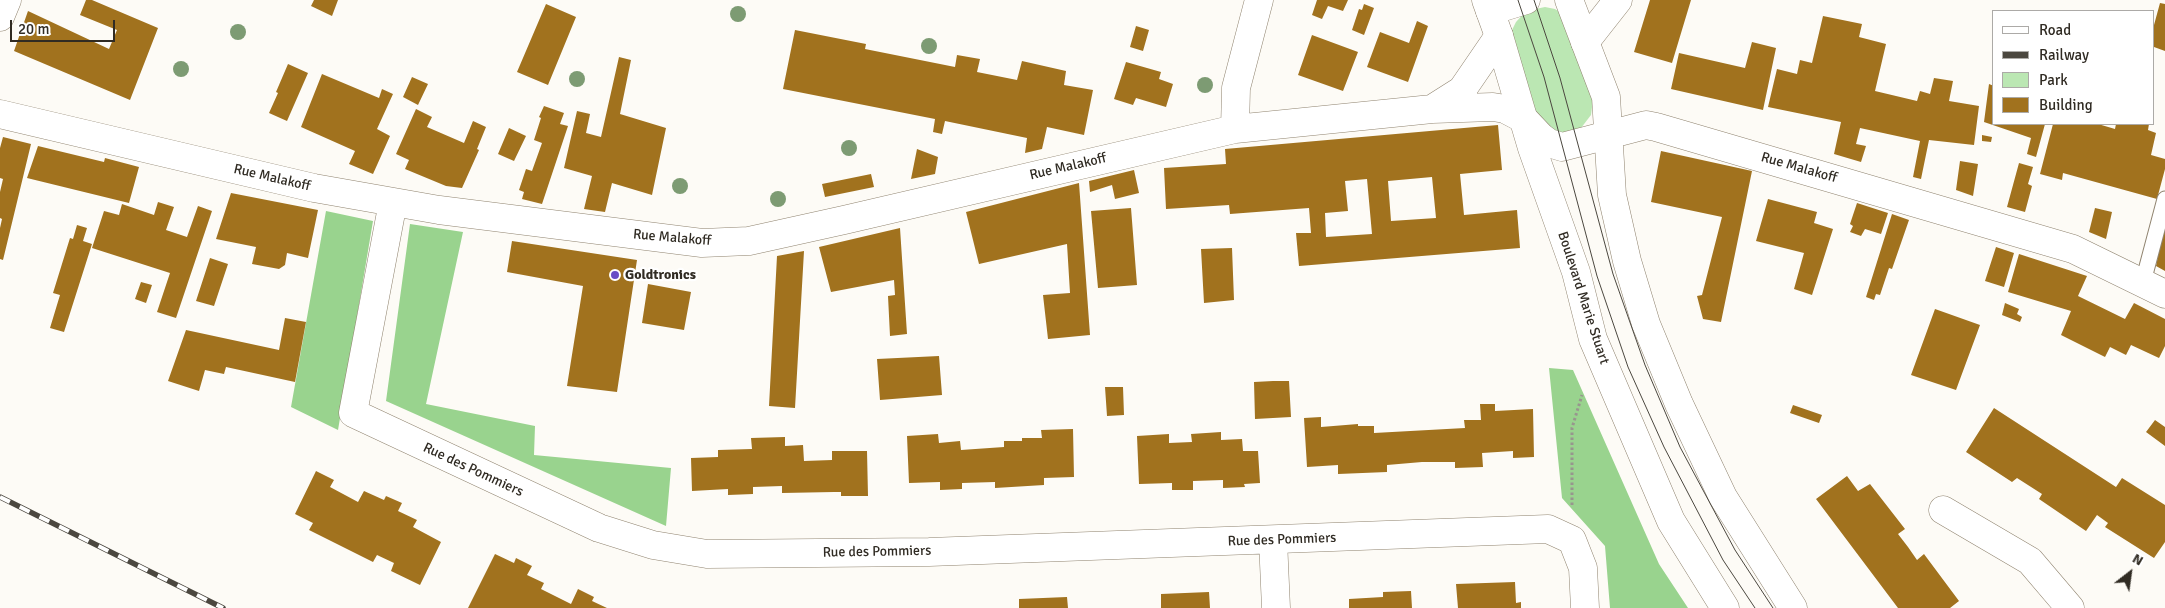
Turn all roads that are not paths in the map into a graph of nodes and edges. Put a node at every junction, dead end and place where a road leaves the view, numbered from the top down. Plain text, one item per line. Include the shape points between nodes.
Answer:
1 (7, 0) edge
2 (1259, 0) edge
3 (1526, 0) edge
4 (1569, 0) edge
5 (1618, 0) edge
6 (1488, 5) edge
7 (0, 17) edge
8 (1499, 36) junction
9 (1585, 42) junction
10 (1432, 109) junction
11 (0, 114) edge
12 (1524, 119) junction
13 (1235, 129) junction
14 (1607, 135) junction
15 (2165, 200) edge
16 (394, 202) junction
17 (2154, 288) edge
18 (1942, 510) dead end
19 (1273, 540) junction
20 (1276, 608) edge
21 (1585, 608) edge
22 (1725, 608) edge
23 (1793, 608) edge
24 (2070, 608) edge

1 - 7 street
2 - 13 street via 1236,88
3 - 6 street
4 - 9 street
5 - 9 street
6 - 8 street, Boulevard Marie Stuart
8 - 10 street, Rue Malakoff via 1462,90
8 - 12 street, Boulevard Marie Stuart
9 - 14 street via 1606,97
10 - 12 street, Rue Malakoff via 1493,107
10 - 13 street, Rue Malakoff
11 - 16 street, Rue Malakoff via 314,188
12 - 14 street, Rue Malakoff via 1549,143 1562,147
12 - 22 street, Boulevard Marie Stuart via 1576,272 1593,339 1671,521
13 - 16 street, Rue Malakoff via 749,240 702,243
14 - 17 street, Rue Malakoff via 1646,125 1656,127 2073,249
14 - 23 street via 1612,195 1646,324 1723,497
15 - 17 lane
16 - 19 street, Rue des Pommiers via 353,413 599,528 653,545 706,554 929,552
18 - 24 street via 2030,560
19 - 20 street
19 - 21 street, Rue des Pommiers via 1548,528 1572,540 1583,568

